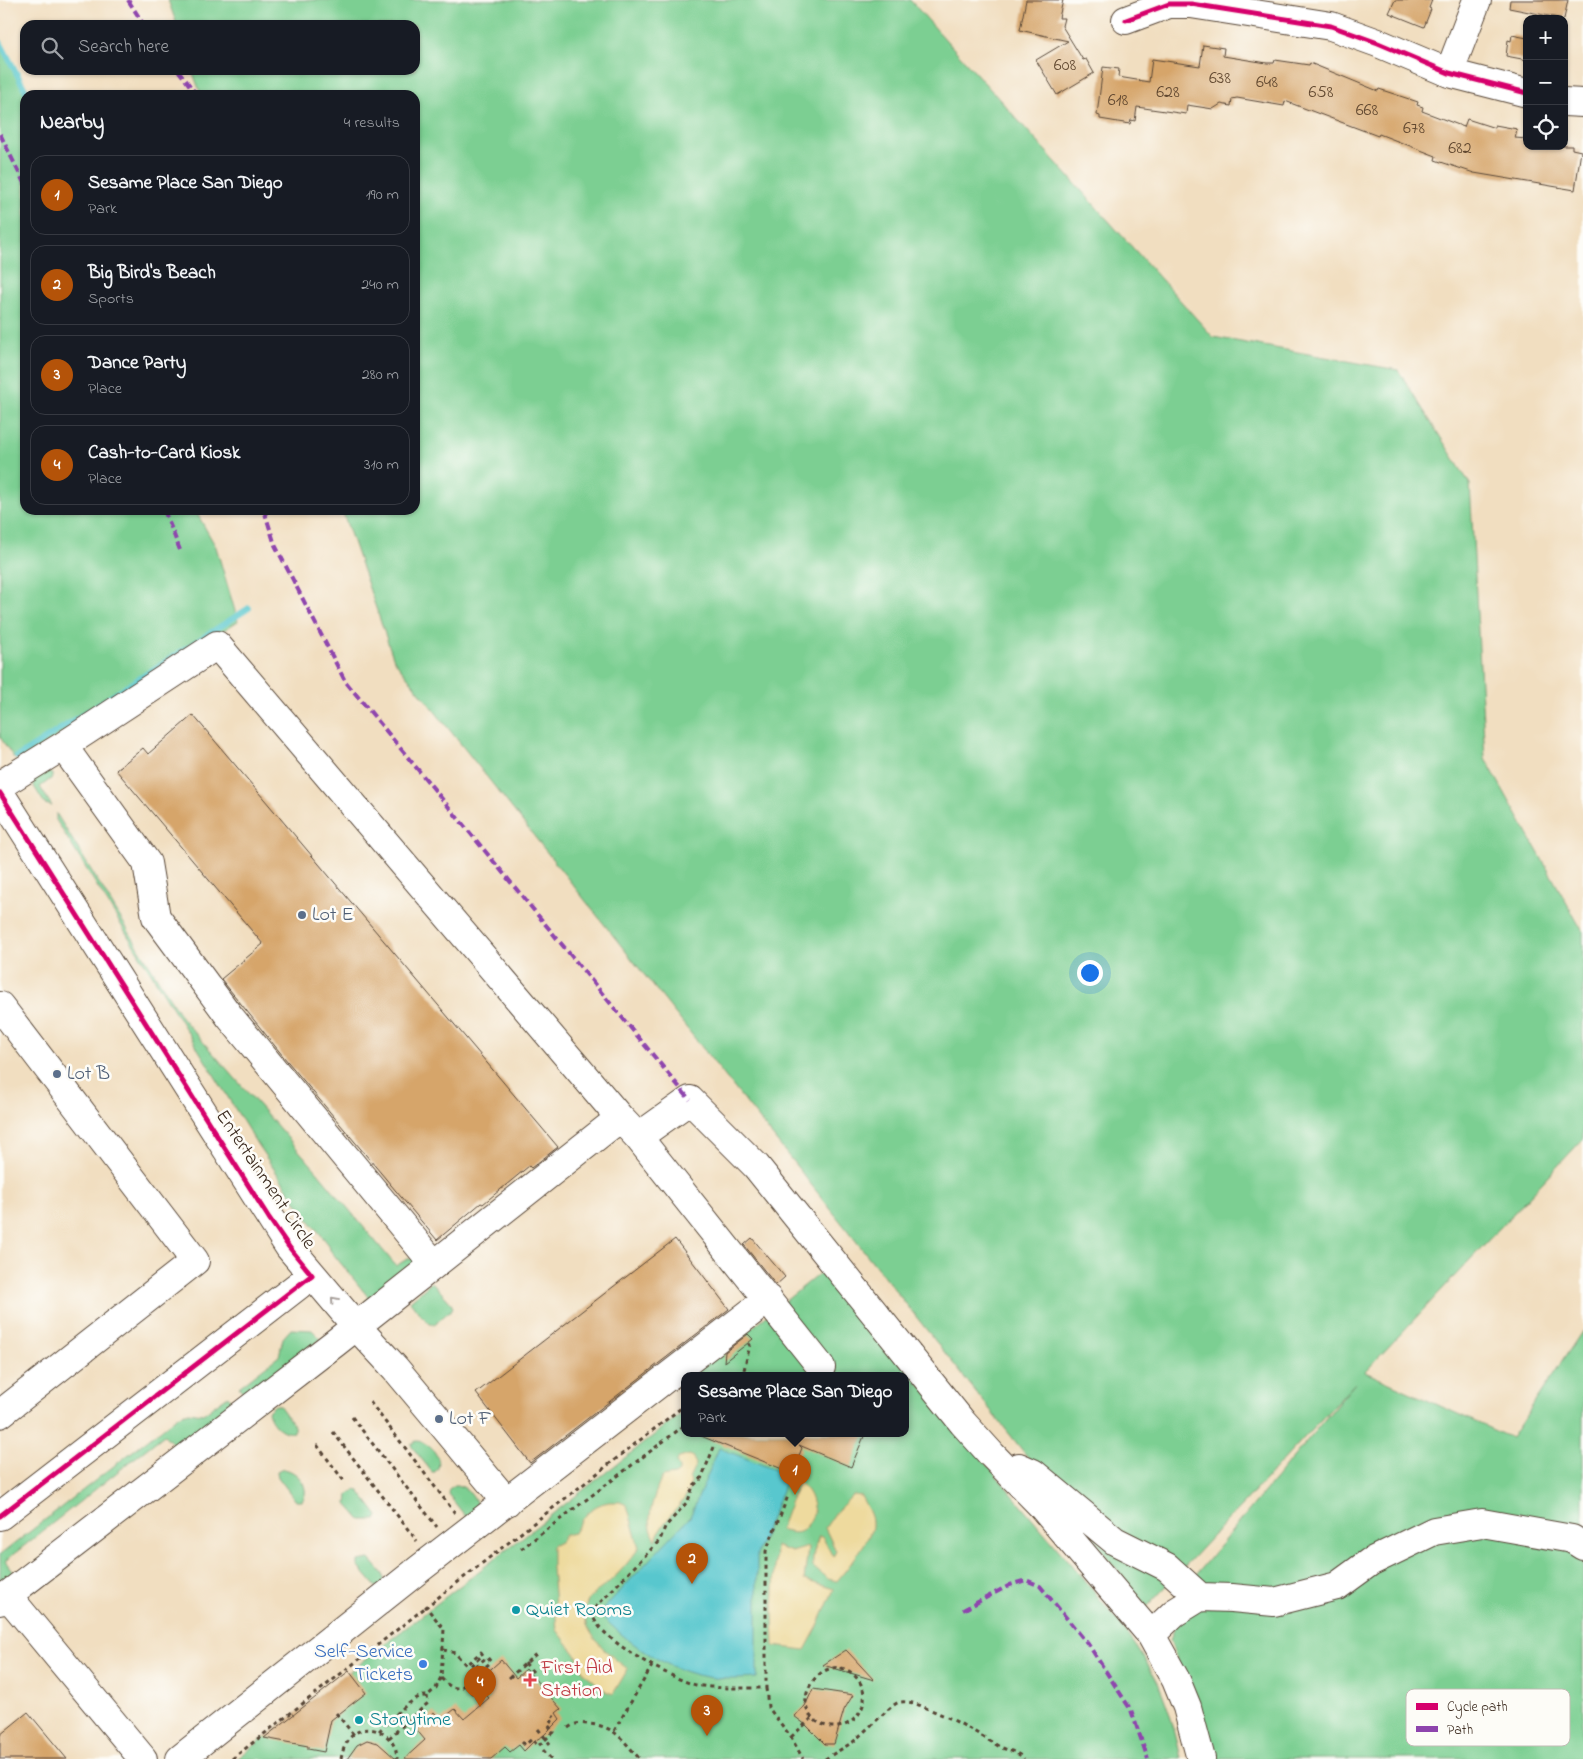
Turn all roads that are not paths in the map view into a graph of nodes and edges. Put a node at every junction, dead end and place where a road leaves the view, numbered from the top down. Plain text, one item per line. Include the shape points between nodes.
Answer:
1 (1478, 0) edge
2 (1252, 7) edge
3 (1126, 20) dead end
4 (1449, 73) junction
5 (1523, 92) edge
6 (1568, 102) edge
7 (1583, 103) edge
8 (63, 746) junction
9 (2, 798) edge
10 (0, 1006) edge
11 (629, 1127) junction
12 (434, 1264) junction
13 (312, 1275) junction
14 (768, 1299) junction
15 (356, 1326) junction
16 (821, 1367) dead end
17 (0, 1414) edge
18 (992, 1455) junction
19 (507, 1502) junction
20 (0, 1516) edge
21 (1583, 1546) edge
22 (2, 1597) edge
23 (1200, 1597) junction
24 (1151, 1635) junction
25 (143, 1759) edge
26 (180, 1759) edge
27 (1201, 1759) edge

1 - 4 street
2 - 3 street via 1168,4
2 - 4 street via 1331,26
4 - 5 street
6 - 7 street
8 - 9 street
8 - 11 street via 217,645
8 - 12 street via 147,863 156,917 230,1017
9 - 13 street, Entertainment Circle via 256,1197
10 - 17 street via 195,1261
11 - 12 street
11 - 14 street
11 - 18 street via 690,1100 756,1166
12 - 15 street
15 -> 13 street
13 - 20 street, Entertainment Circle
14 - 16 street
14 - 19 street
15 - 19 street
15 - 22 street
18 - 23 street via 1033,1473 1115,1541 1167,1567
18 - 24 street via 1040,1504
19 - 26 street
21 - 23 street via 1572,1538 1482,1523 1434,1531 1370,1562 1337,1586 1274,1602
22 - 25 street
23 - 24 street via 1174,1613
24 - 27 street via 1180,1689

